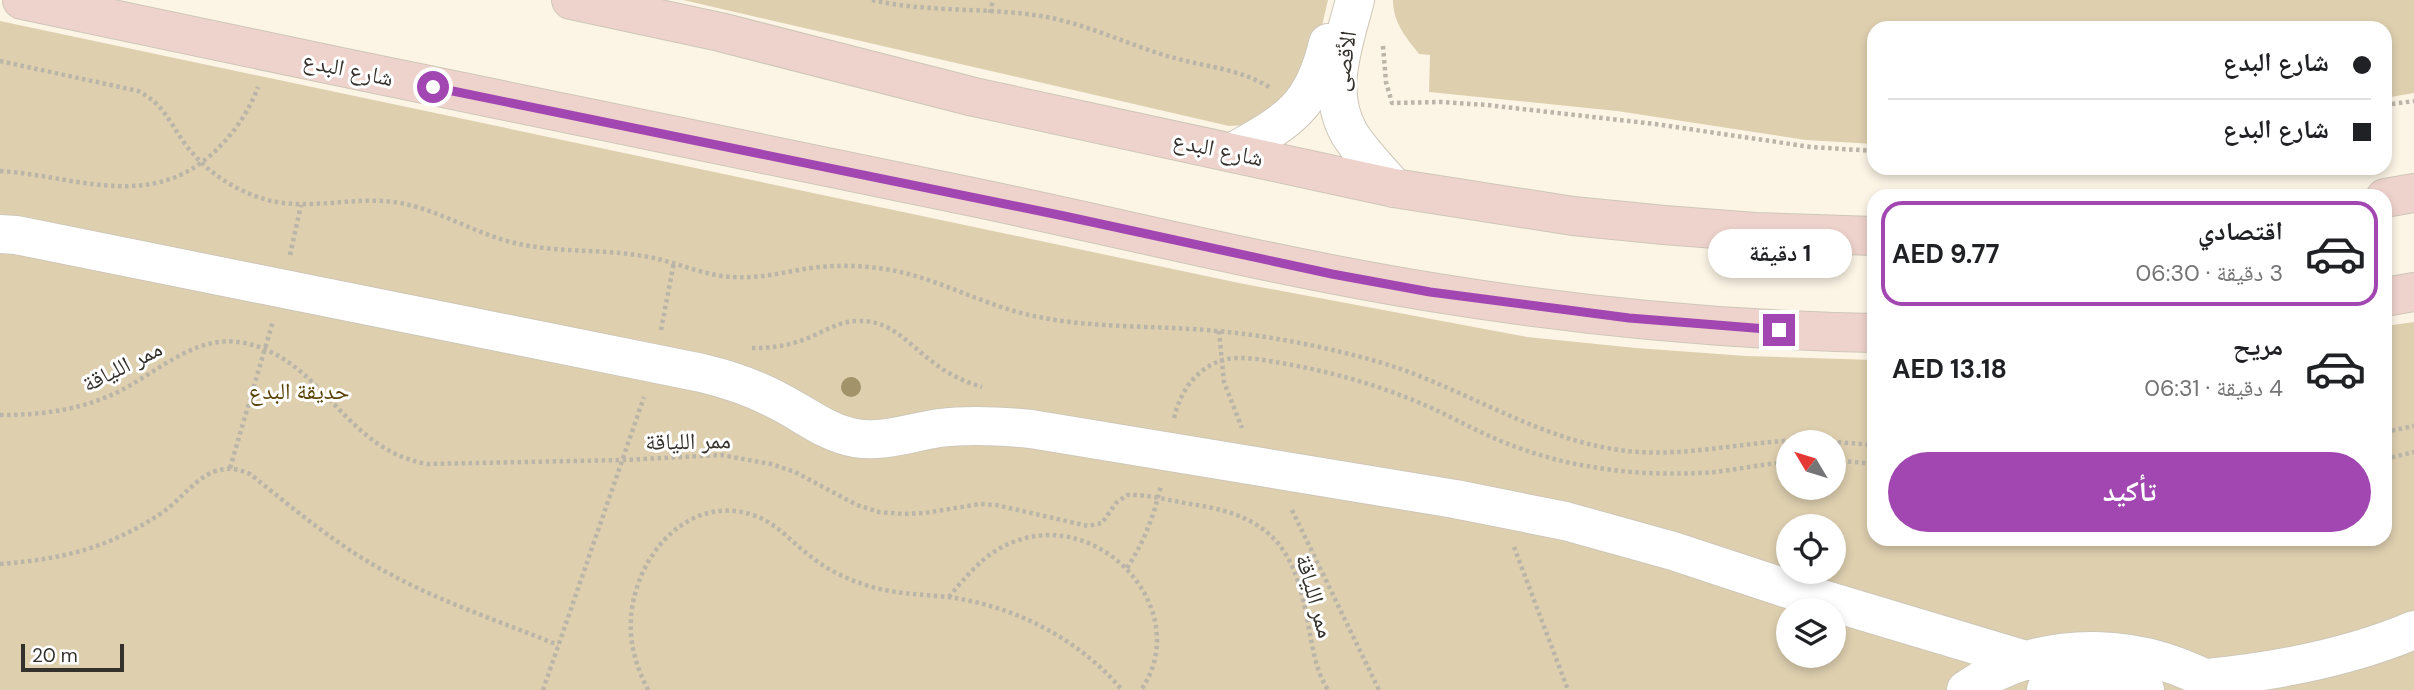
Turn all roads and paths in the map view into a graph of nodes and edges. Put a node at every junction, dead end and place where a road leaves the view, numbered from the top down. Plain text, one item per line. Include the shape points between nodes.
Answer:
1 (22, 0) edge
2 (571, 0) edge
3 (872, 0) edge
4 (993, 0) edge
5 (1339, 0) edge
6 (1355, 0) edge
7 (990, 13) junction
8 (1383, 39) dead end
9 (268, 53) junction
10 (0, 61) edge
11 (1273, 90) dead end
12 (2414, 101) edge
13 (2392, 104) edge
14 (1867, 151) edge
15 (1233, 152) junction
16 (202, 163) junction
17 (0, 171) edge
18 (1394, 188) junction
19 (2414, 193) edge
20 (2392, 197) edge
21 (301, 205) junction
22 (0, 234) edge
23 (1867, 236) edge
24 (674, 262) junction
25 (282, 289) junction
26 (2414, 292) edge
27 (2392, 296) edge
28 (1867, 333) edge
29 (662, 343) junction
30 (266, 348) junction
31 (748, 348) dead end
32 (984, 388) dead end
33 (0, 415) edge
34 (2414, 426) edge
35 (2392, 431) edge
36 (1867, 444) edge
37 (2414, 452) edge
38 (1167, 453) junction
39 (2392, 457) edge
40 (623, 460) junction
41 (1846, 461) edge
42 (1867, 463) edge
43 (1776, 464) edge
44 (230, 468) junction
45 (1158, 499) junction
46 (1499, 507) junction
47 (0, 564) edge
48 (1127, 568) junction
49 (949, 597) junction
50 (2414, 630) edge
51 (558, 645) junction
52 (2037, 675) edge
53 (2138, 681) edge
54 (2216, 684) edge
55 (543, 690) edge
56 (648, 690) edge
57 (1122, 690) edge
58 (1141, 690) edge
59 (1328, 690) edge
60 (1568, 690) edge
61 (1966, 690) edge

1 - 9 main road, شارع البدع
2 - 15 main road, شارع البدع via 974,97
3 - 7 path
4 - 7 path
5 - 15 street, الأقصى via 1323,67 1305,100 1287,120
6 - 18 street, الأقصى via 1338,74 1339,104 1349,132
7 - 11 path via 1065,21 1242,75
8 - 14 path via 1392,103 1487,105
9 - 16 path via 245,114
9 - 28 main road, شارع البدع via 1430,292 1629,318
10 - 16 path via 148,96 164,110
12 - 13 path
15 - 18 main road, شارع البدع
16 - 17 path via 169,180 132,187
16 - 21 path via 248,193
18 - 23 main road, شارع البدع via 1664,225
19 - 20 main road
21 - 24 path via 394,202 528,247
21 - 25 path
22 - 25 street
24 - 29 path
24 - 36 path via 698,271 752,277 828,266 878,268 929,280 1034,316 1219,331 1304,344 1387,365 1558,436 1621,451 1691,452 1822,440
25 - 29 street
25 - 30 path
26 - 27 main road
29 - 38 street via 820,426 855,438 999,426
29 - 40 path
30 - 33 path, ممر اللياقة via 218,342 176,358 111,396 73,409
30 - 40 path, ممر اللياقة via 303,373 377,445 409,461 444,465
30 - 44 path
31 - 32 path via 786,345 839,324 873,322 904,336 952,375
34 - 35 path
37 - 39 path
38 - 43 path via 1179,401 1194,378 1220,361 1245,358 1359,381 1433,408 1511,445 1592,467 1676,474
38 - 45 path
38 - 46 street
40 - 45 path, ممر اللياقة via 695,455 746,458 794,472 857,505 902,514 980,504 1096,526 1122,498
40 - 51 path
41 - 42 path
44 - 47 path via 209,473 168,508 113,541 51,559
44 - 51 path via 250,474 389,574
45 - 48 path via 1145,537
45 - 59 path, ممر اللياقة via 1234,513 1275,538 1296,578 1317,666
46 - 52 street via 1619,535
46 - 60 path
48 - 49 path via 1112,554 1074,537 1032,536 993,553
48 - 58 path via 1149,603 1154,623 1153,665
49 - 56 path via 885,591 858,583 808,555 772,523 732,511 711,513 674,529 660,543 648,560 634,599 631,639
49 - 57 path via 985,604 1052,632 1083,652
50 - 54 street via 2328,659
51 - 55 path
52 - 53 street via 2076,684
52 - 61 street via 2000,671
53 - 54 street via 2177,665

